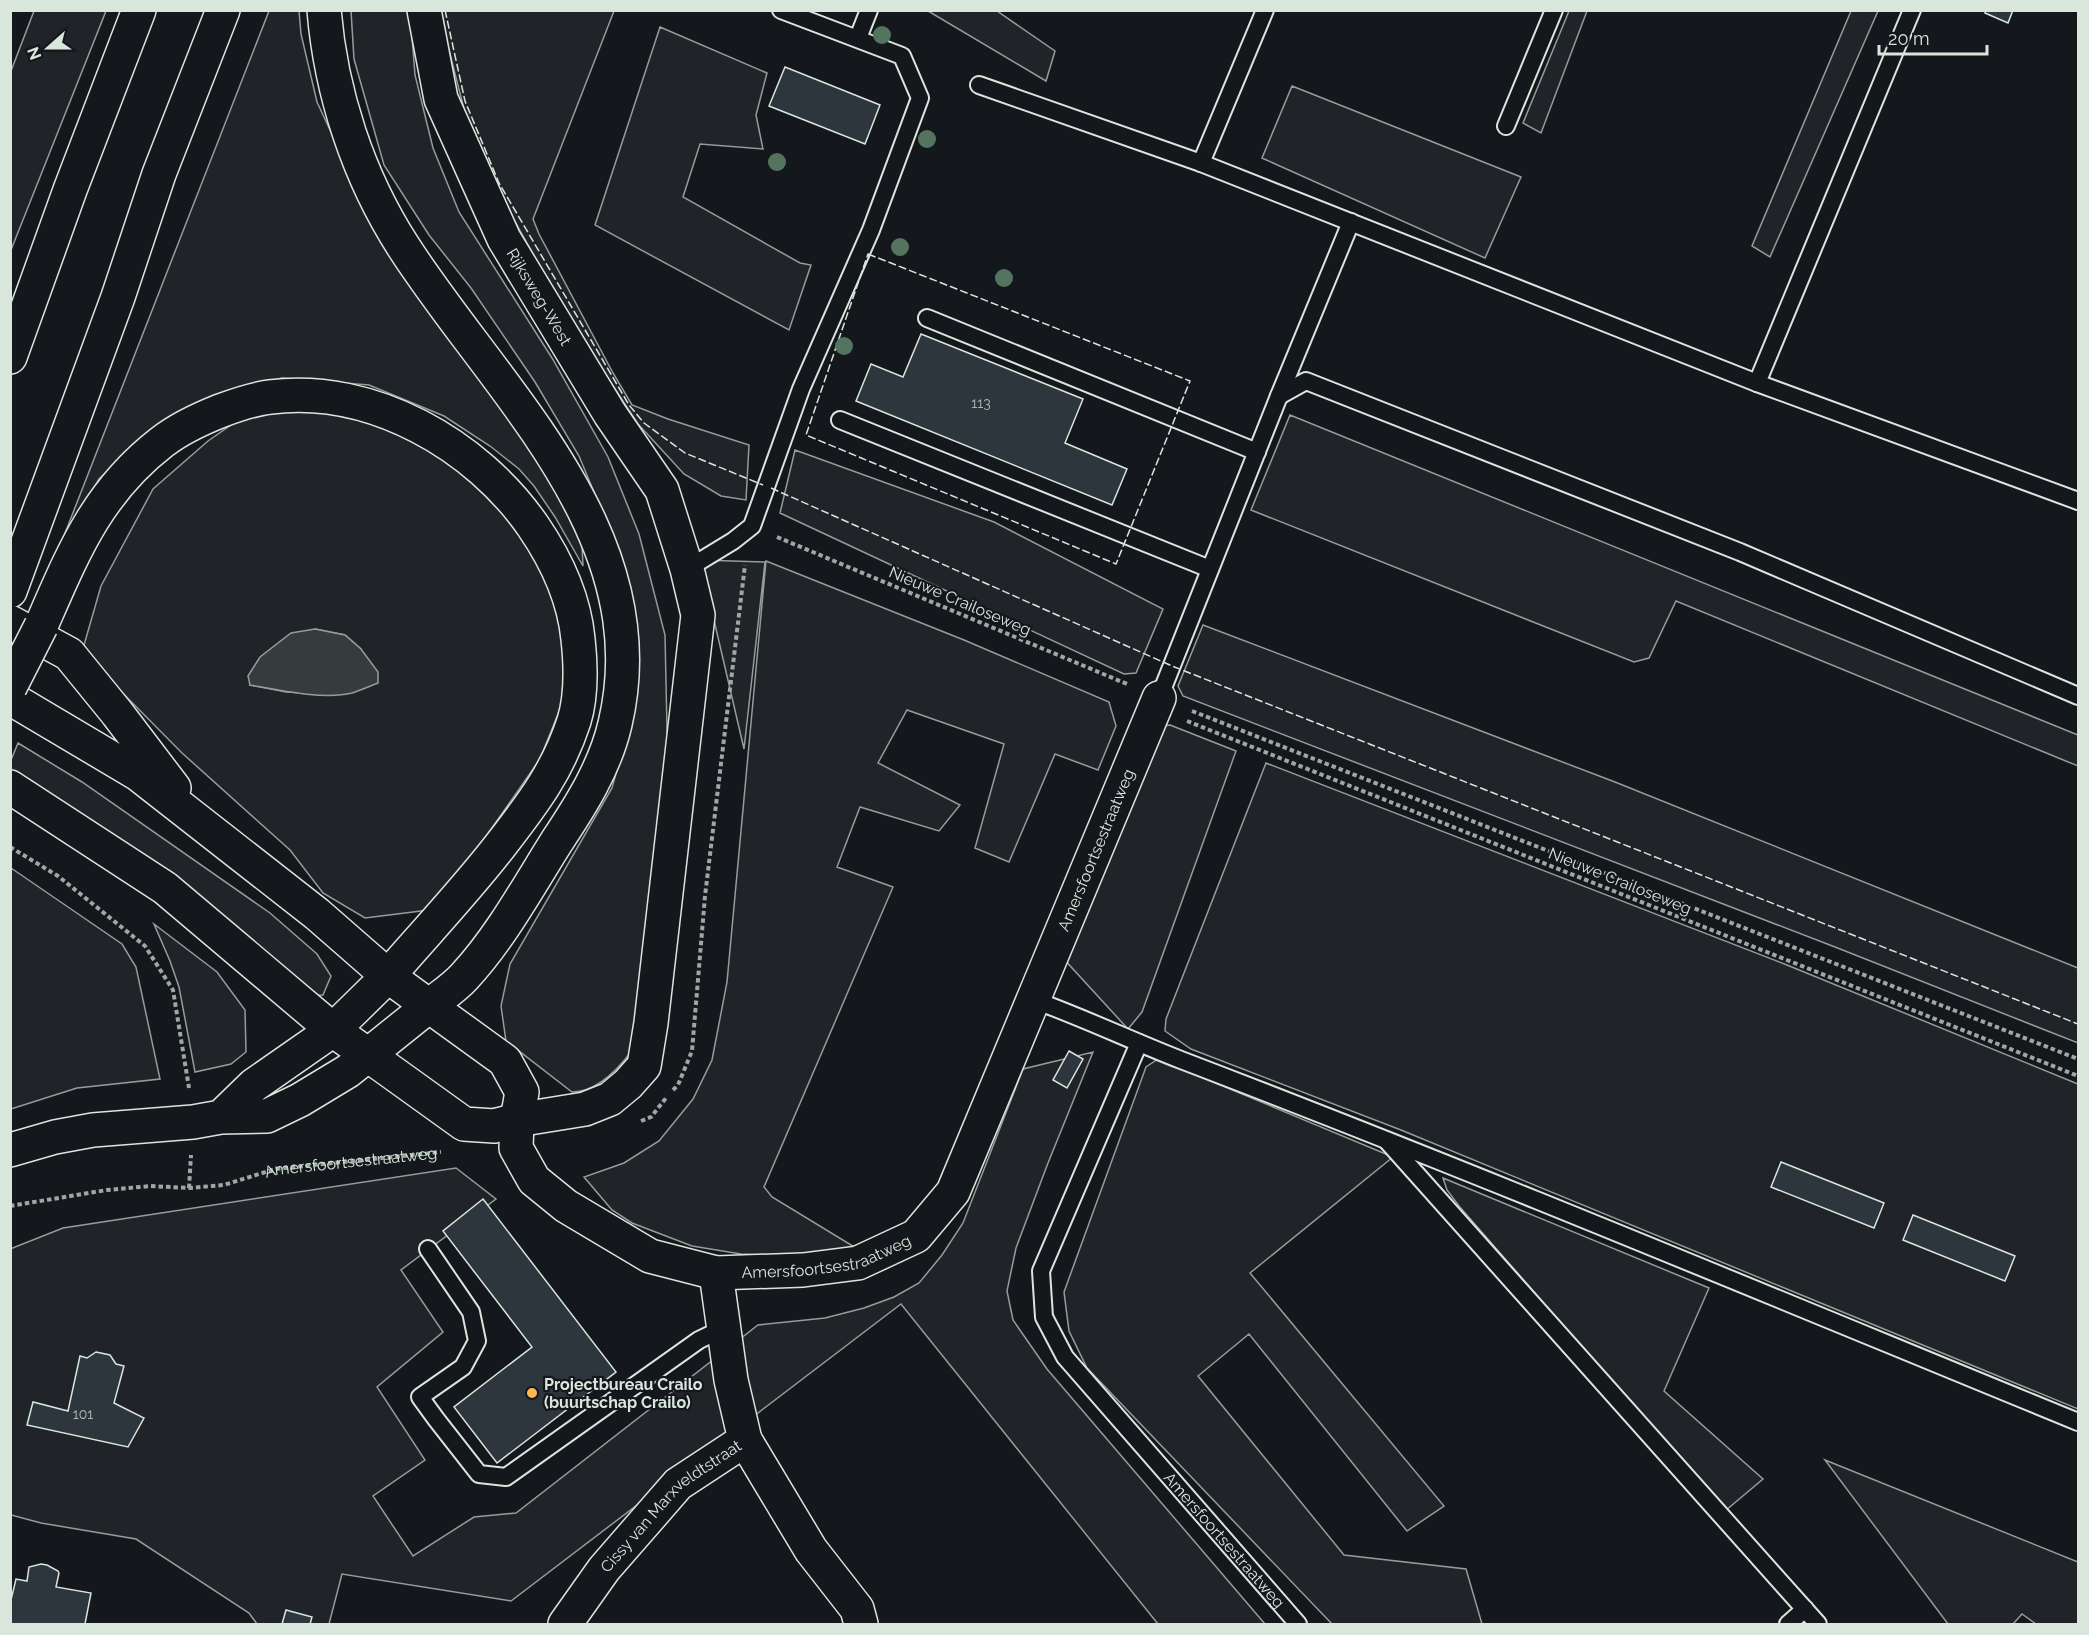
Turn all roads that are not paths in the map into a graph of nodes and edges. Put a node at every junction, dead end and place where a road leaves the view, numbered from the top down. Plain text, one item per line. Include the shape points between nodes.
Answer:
1 (139, 10) edge
2 (223, 10) edge
3 (324, 10) edge
4 (424, 10) edge
5 (781, 10) edge
6 (869, 10) edge
7 (1265, 10) edge
8 (1554, 10) edge
9 (1912, 10) edge
10 (858, 38) junction
11 (979, 85) dead end
12 (1506, 126) dead end
13 (1200, 163) junction
14 (1351, 222) junction
15 (927, 318) dead end
16 (10, 357) edge
17 (1757, 383) junction
18 (1280, 396) junction
19 (840, 420) dead end
20 (1257, 453) junction
21 (2079, 501) edge
22 (687, 569) junction
23 (1210, 569) junction
24 (10, 591) edge
25 (26, 624) edge
26 (10, 687) edge
27 (2079, 696) edge
28 (10, 698) edge
29 (1159, 698) joint
30 (10, 786) edge
31 (200, 823) junction
32 (388, 976) junction
33 (1034, 1000) junction
34 (429, 1006) junction
35 (333, 1030) junction
36 (1139, 1044) junction
37 (368, 1055) junction
38 (207, 1120) junction
39 (517, 1134) junction
40 (1384, 1138) junction
41 (10, 1150) edge
42 (428, 1249) dead end
43 (716, 1273) junction
44 (724, 1328) junction
45 (2079, 1422) edge
46 (745, 1440) junction
47 (1805, 1609) junction
48 (566, 1624) edge
49 (861, 1624) edge
50 (1298, 1624) edge
51 (1788, 1624) edge
52 (1818, 1624) edge

1 - 16 main road
2 - 24 main road via 159,174
3 - 34 main road via 343,111 378,201 403,246 546,444 584,510 607,563 619,611 622,683 615,726 598,772 497,937 462,979
4 - 22 main road, Rijksweg-West via 441,99 504,239 610,414 662,490
5 - 10 lane
6 - 10 lane
7 - 13 lane
8 - 12 lane
9 - 17 lane
10 - 22 lane via 902,56 920,98 871,230 801,389 752,526
11 - 13 lane
13 - 14 lane
14 - 17 lane
14 - 18 lane
15 - 20 lane
17 - 21 lane
18 - 20 lane
18 - 27 lane via 1306,381 1740,552
19 - 23 lane
20 - 23 lane
22 - 39 main road via 698,615 644,1066 610,1099
23 - 29 lane
25 - 26 main road, bridge
25 - 31 main road via 69,654
25 - 32 main road via 100,506 128,472 183,428 248,401 290,395 369,406 424,429 489,474 520,507 565,580 577,625 580,661 575,719 539,797 475,878
28 - 31 main road via 138,774
29 - 33 main road, Amersfoortsestraatweg
30 - 35 main road via 165,888
31 - 32 main road via 317,914
32 - 34 main road
32 - 35 main road
33 - 36 lane via 1085,1018
33 - 43 main road, Amersfoortsestraatweg via 953,1192 916,1236 858,1263 803,1270
34 - 37 main road
34 - 39 main road via 505,1061 522,1092
35 - 37 main road
35 - 38 main road
36 - 40 lane
36 - 50 lane, Amersfoortsestraatweg via 1041,1271 1044,1317 1065,1357
37 - 38 main road via 300,1100 267,1116
37 - 39 main road via 464,1124 494,1126
38 - 41 main road via 93,1130
39 - 43 main road, Amersfoortsestraatweg via 534,1180 566,1206 650,1256
40 - 45 lane
40 - 47 lane
42 - 44 lane via 471,1312 477,1341 463,1367 420,1397 478,1474 506,1478 699,1340
43 - 44 main road, Cissy van Marxveldtstraat
44 - 46 main road, Cissy van Marxveldtstraat
46 - 48 main road, Cissy van Marxveldtstraat via 678,1484 604,1569
46 - 49 main road via 811,1550 857,1609
47 - 51 lane
47 - 52 lane

